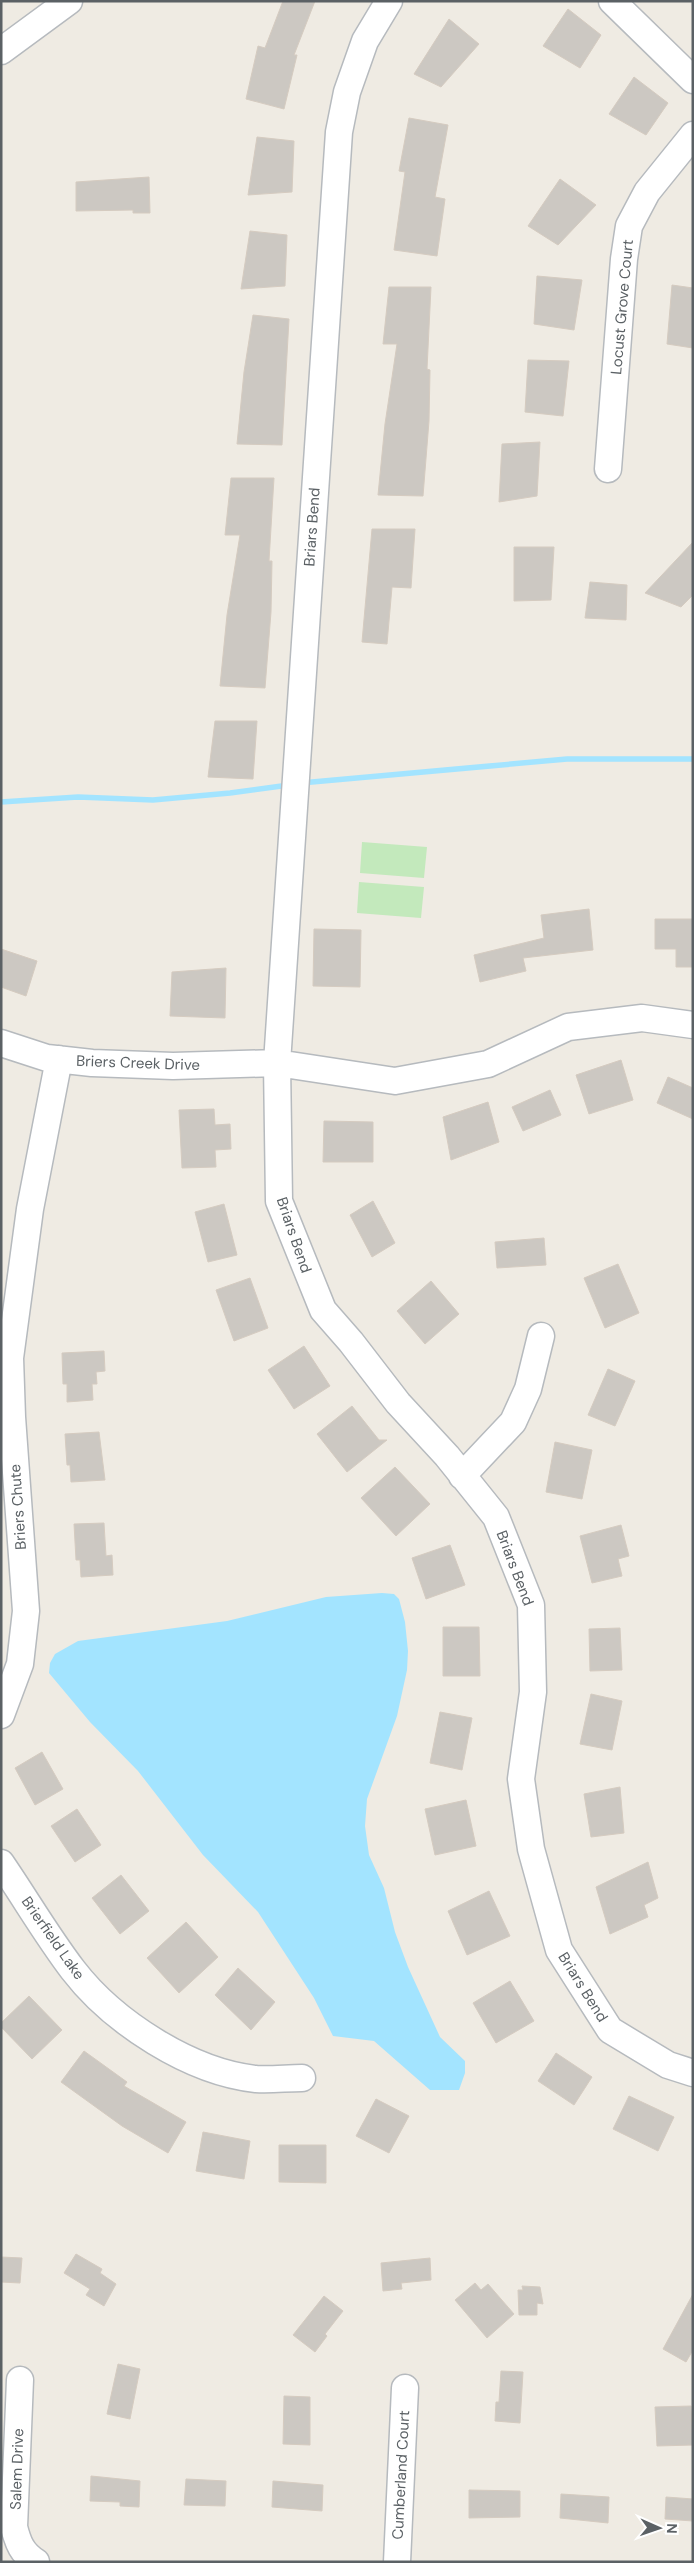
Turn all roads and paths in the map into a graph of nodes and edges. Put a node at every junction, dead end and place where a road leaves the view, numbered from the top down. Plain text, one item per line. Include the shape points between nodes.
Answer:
1 (69, 1) edge
2 (389, 1) edge
3 (612, 1) edge
4 (1, 51) edge
5 (693, 80) edge
6 (693, 135) edge
7 (608, 469) dead end
8 (693, 1025) edge
9 (1, 1043) edge
10 (59, 1060) junction
11 (277, 1063) junction
12 (541, 1336) dead end
13 (462, 1476) junction
14 (1, 1715) edge
15 (1, 1863) edge
16 (693, 2073) edge
17 (302, 2078) dead end
18 (20, 2380) dead end
19 (405, 2388) dead end
20 (25, 2560) edge
21 (397, 2562) edge

1 - 4 street
2 - 11 street, Briars Bend via 365,41 347,92 340,132
3 - 5 street
6 - 7 street, Locust Grove Court via 647,192 629,226
8 - 11 street via 642,1018 568,1028 488,1064 395,1081
9 - 10 street, Briers Creek Drive
10 - 11 street, Briers Creek Drive via 173,1066
10 - 14 street, Briers Chute via 30,1209 10,1358 26,1610 20,1664
11 - 13 street, Briars Bend via 279,1201 323,1310
12 - 13 street via 528,1389 513,1422
13 - 16 street, Briars Bend via 496,1517 531,1605 533,1692 521,1779 531,1849 559,1950 610,2030 668,2065
15 - 17 street, Brierfield Lake via 74,1971 111,2010 133,2026 204,2065 256,2079
18 - 20 street, Salem Drive via 14,2527
19 - 21 street, Cumberland Court

